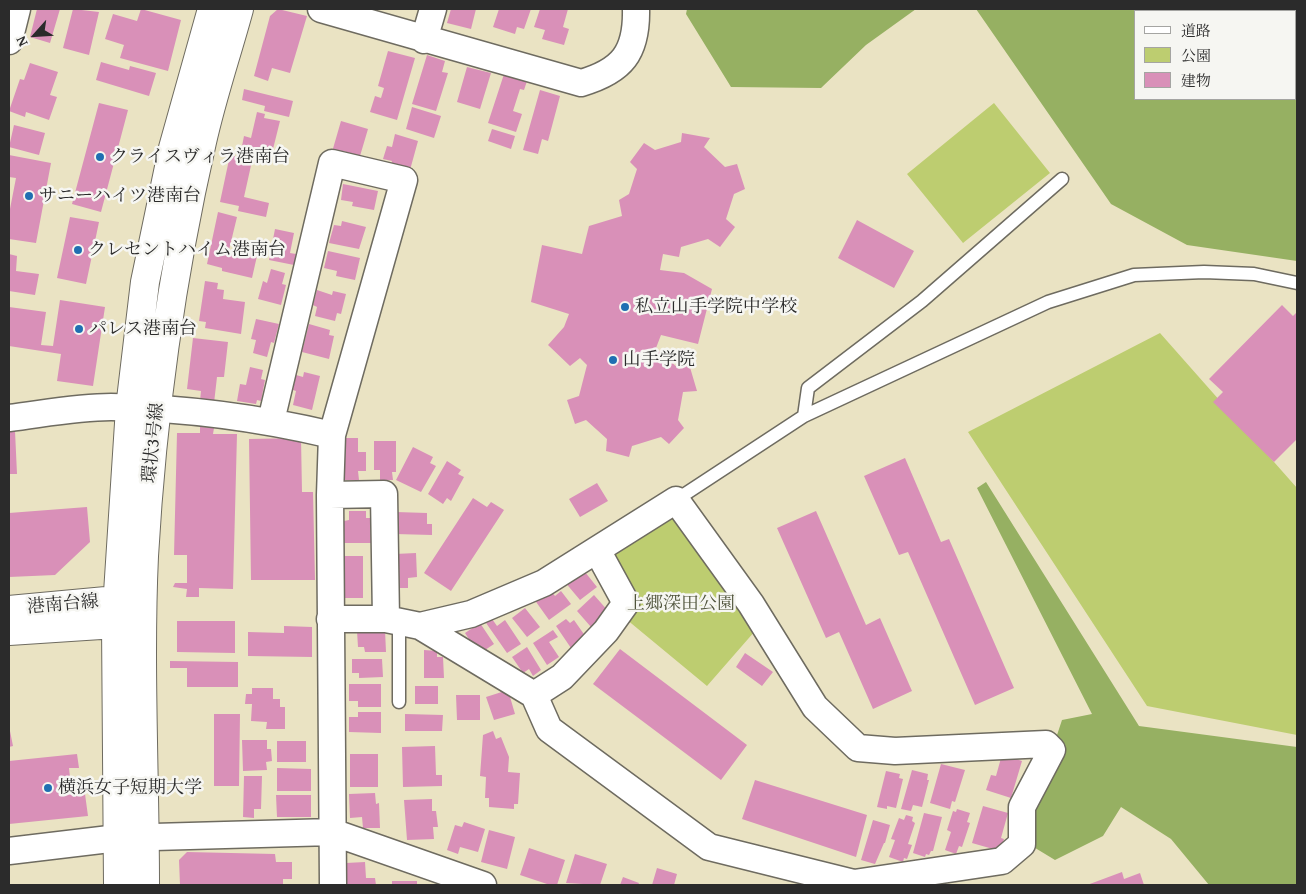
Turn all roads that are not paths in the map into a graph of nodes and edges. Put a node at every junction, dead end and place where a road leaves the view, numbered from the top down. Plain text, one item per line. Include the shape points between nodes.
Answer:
1 (17, 9) edge
2 (212, 9) edge
3 (239, 9) edge
4 (321, 9) edge
5 (433, 9) edge
6 (636, 9) edge
7 (424, 40) junction
8 (9, 41) edge
9 (1062, 180) dead end
10 (1297, 283) edge
11 (143, 408) junction
12 (804, 416) junction
13 (9, 418) edge
14 (271, 421) junction
15 (332, 435) junction
16 (330, 495) junction
17 (676, 500) junction
18 (597, 550) junction
19 (9, 610) edge
20 (125, 611) junction
21 (330, 619) junction
22 (402, 622) junction
23 (9, 631) edge
24 (534, 695) junction
25 (399, 702) dead end
26 (332, 832) junction
27 (118, 838) junction
28 (145, 839) junction
29 (9, 850) edge
30 (118, 885) edge
31 (145, 885) edge
32 (332, 885) edge
33 (483, 885) edge

1 - 8 street
2 - 11 street, 環状3号線 via 173,148 147,272
3 - 11 street, 環状3号線 via 202,140 171,298
4 - 7 street
5 - 7 street
6 - 7 street via 636,23 627,58 604,76 581,83
9 - 12 lane via 922,301 808,388
10 - 12 lane via 1254,274 1134,275 1048,302
11 - 13 street via 109,407
11 - 14 street
11 - 20 street, 環状3号線
12 - 17 lane
14 - 15 street
14 - 15 street via 332,163 404,180
15 - 16 street
16 - 21 street
16 - 22 street via 384,494
17 - 18 street
17 - 24 street via 751,604 816,707 858,748 895,751 1046,744 1052,750 1022,807 1022,844 1002,861 854,884 709,847 549,729
18 - 22 street via 535,586 471,614
18 - 24 street via 626,603 606,631 562,677
19 - 20 street, 港南台線
20 - 23 street, 港南台線
20 - 27 street, 環状3号線
20 - 28 street, 環状3号線
21 - 22 street
21 - 26 street
22 - 24 street
22 - 25 lane
26 - 28 street
26 - 32 street
26 - 33 street
27 - 28 street
27 - 29 street
27 - 30 street, 環状3号線
28 - 31 street, 環状3号線

